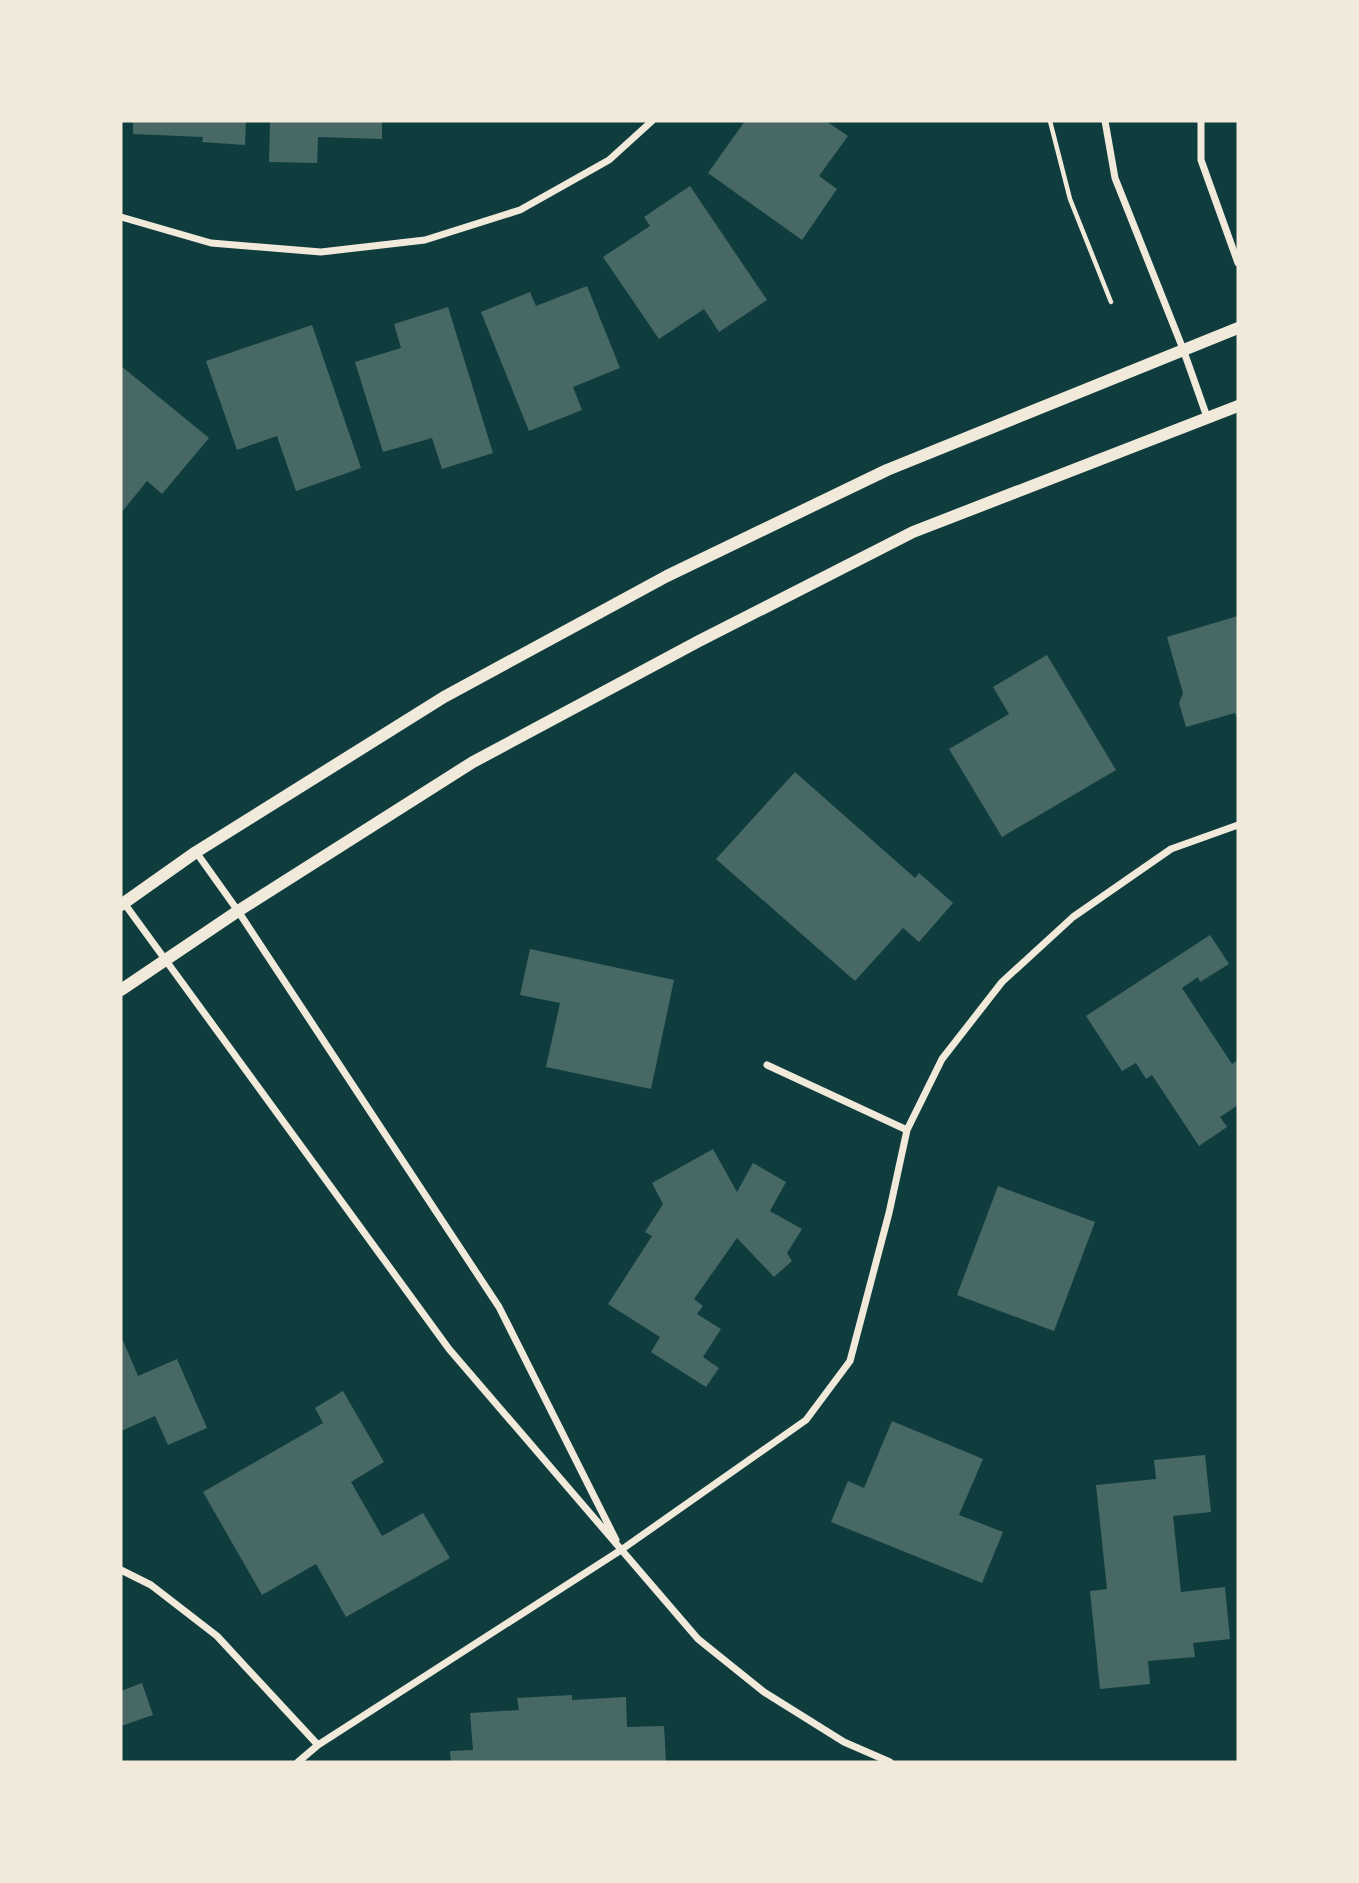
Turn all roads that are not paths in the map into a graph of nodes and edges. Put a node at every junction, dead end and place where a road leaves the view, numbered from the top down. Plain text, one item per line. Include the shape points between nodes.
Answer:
1 (652, 121) edge
2 (1105, 121) edge
3 (1201, 121) edge
4 (121, 217) edge
5 (1238, 263) edge
6 (1238, 328) edge
7 (1183, 349) junction
8 (1238, 406) edge
9 (1207, 417) junction
10 (1238, 825) edge
11 (196, 852) junction
12 (123, 904) edge
13 (237, 911) junction
14 (166, 959) junction
15 (121, 990) edge
16 (767, 1065) dead end
17 (907, 1130) junction
18 (621, 1550) junction
19 (121, 1570) edge
20 (318, 1745) junction
21 (298, 1762) edge
22 (890, 1762) edge

1 - 4 street via 610,160 520,210 425,240 321,252 211,243
2 - 7 street via 1115,177
3 - 5 street via 1201,160
6 - 7 street
7 - 9 street
7 - 11 street via 887,470 667,576 444,697
8 - 9 street
9 - 13 street via 913,532 473,762
10 - 17 street via 1171,849 1073,917 1002,982 942,1059
11 - 12 street
11 - 13 street
12 - 14 street
13 - 14 street
13 - 18 street via 499,1307
14 - 15 street
14 - 18 street via 449,1349
16 - 17 street
17 - 18 street via 850,1361 806,1420
18 - 20 street
18 - 22 street via 698,1639 764,1692 844,1742
19 - 20 street via 151,1585 217,1636
20 - 21 street

